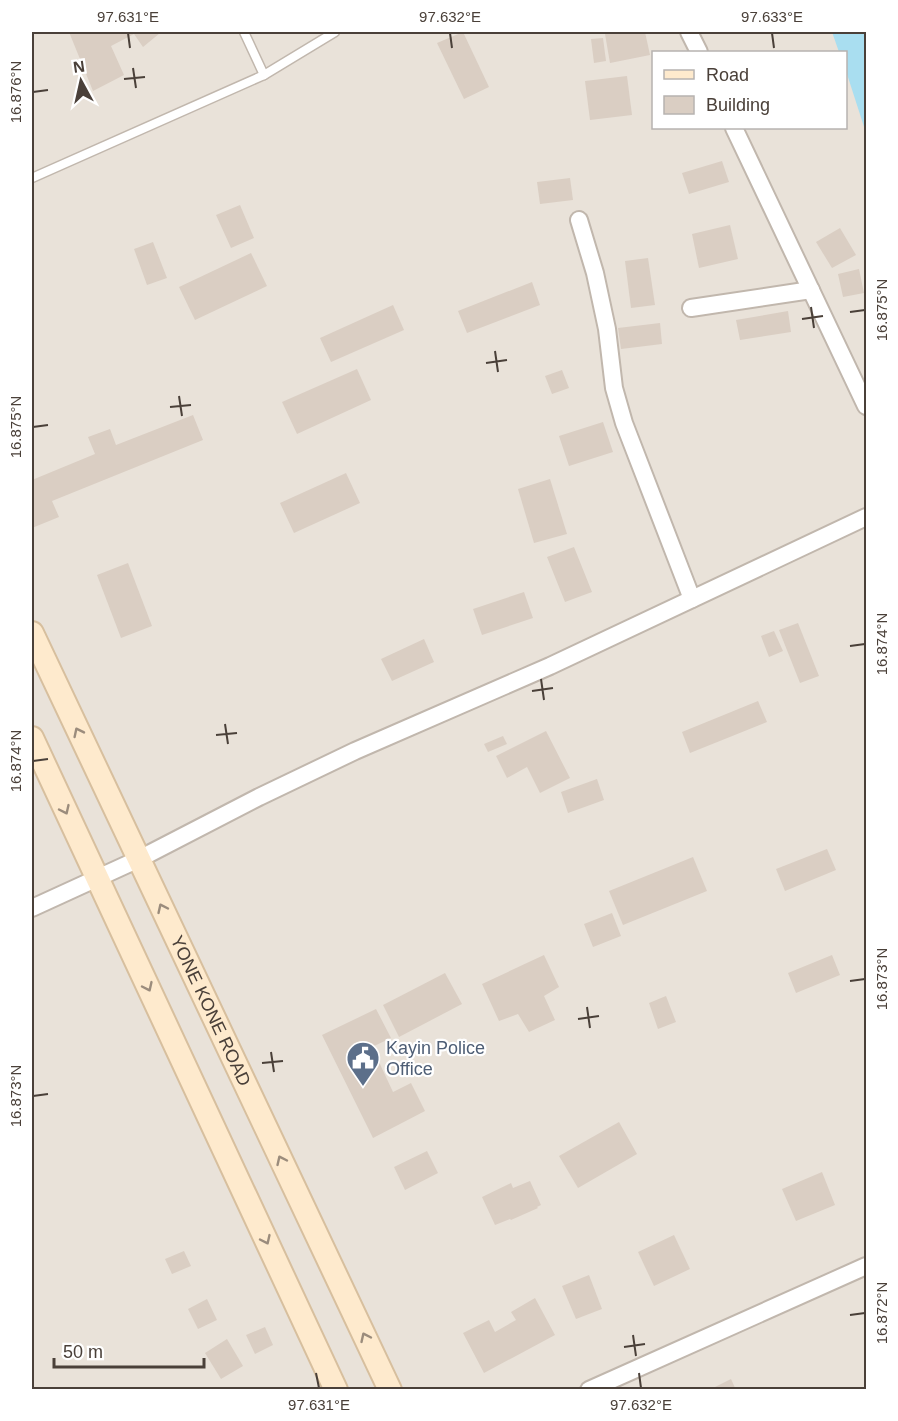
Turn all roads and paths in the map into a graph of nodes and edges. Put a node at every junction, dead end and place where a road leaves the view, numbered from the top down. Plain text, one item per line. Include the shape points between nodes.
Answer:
1 (243, 32) edge
2 (335, 32) edge
3 (689, 32) edge
4 (698, 51) edge
5 (264, 75) junction
6 (734, 129) edge
7 (32, 178) edge
8 (579, 220) dead end
9 (811, 290) junction
10 (691, 308) dead end
11 (867, 406) edge
12 (867, 517) edge
13 (692, 599) junction
14 (32, 633) edge
15 (32, 738) edge
16 (138, 859) junction
17 (97, 878) junction
18 (32, 908) edge
19 (867, 1266) edge
20 (336, 1389) edge
21 (390, 1389) edge
22 (589, 1389) edge

1 - 5 lane
2 - 5 lane
3 - 4 street
5 - 7 lane
6 - 9 street
8 - 13 street via 595,273 614,388 624,423
9 - 10 street
9 - 11 street
12 - 13 street
13 - 16 street via 355,751
16 -> 14 street, YONE KONE ROAD
15 -> 17 street
16 - 17 street
21 -> 16 street, YONE KONE ROAD
17 - 18 street
17 -> 20 street
19 - 22 street

